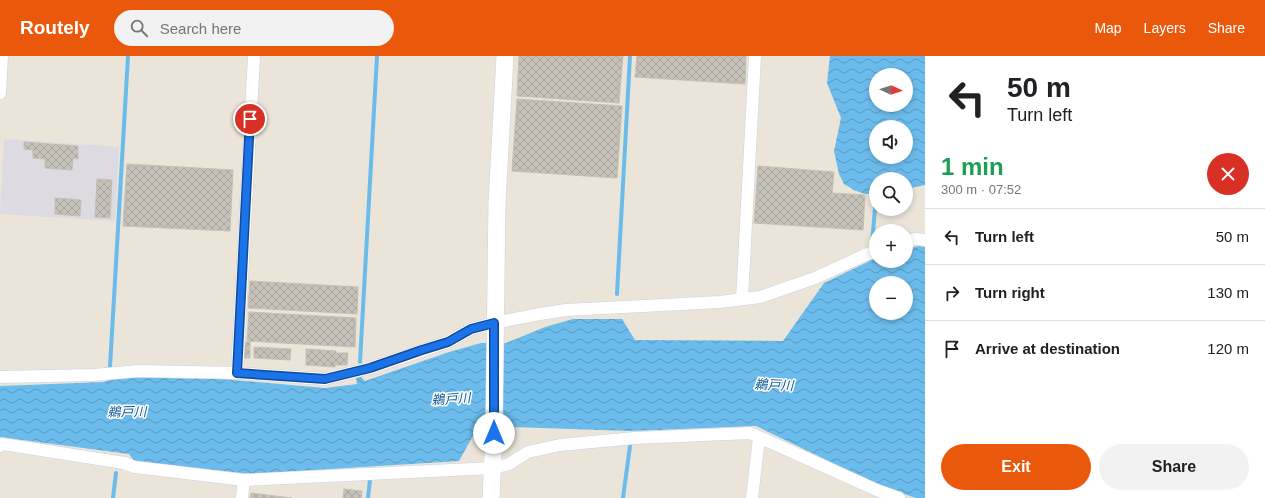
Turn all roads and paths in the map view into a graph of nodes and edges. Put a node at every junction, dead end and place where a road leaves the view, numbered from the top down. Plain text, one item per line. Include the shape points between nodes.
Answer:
1 (2, 56) edge
2 (254, 56) edge
3 (505, 56) edge
4 (755, 56) edge
5 (0, 92) edge
6 (913, 240) edge
7 (925, 240) edge
8 (869, 253) edge
9 (742, 299) junction
10 (494, 330) junction
11 (237, 373) junction
12 (0, 378) edge
13 (759, 438) junction
14 (0, 446) edge
15 (493, 468) junction
16 (244, 480) junction
17 (242, 498) edge
18 (491, 498) edge
19 (752, 498) edge
20 (899, 498) edge

1 - 5 street
2 - 11 street
3 - 10 street via 497,203
4 - 9 street
6 - 7 street
8 - 9 street via 815,278 760,297
9 - 10 street via 566,310
10 - 11 street via 471,329 448,342 370,368 325,379
10 - 15 street
11 - 12 street via 140,371
13 - 15 street via 750,433 635,438 560,445 528,452 509,464
13 - 19 street
13 - 20 street
14 - 16 street via 3,444 124,462 135,467
15 - 16 street
15 - 18 street
16 - 17 street

